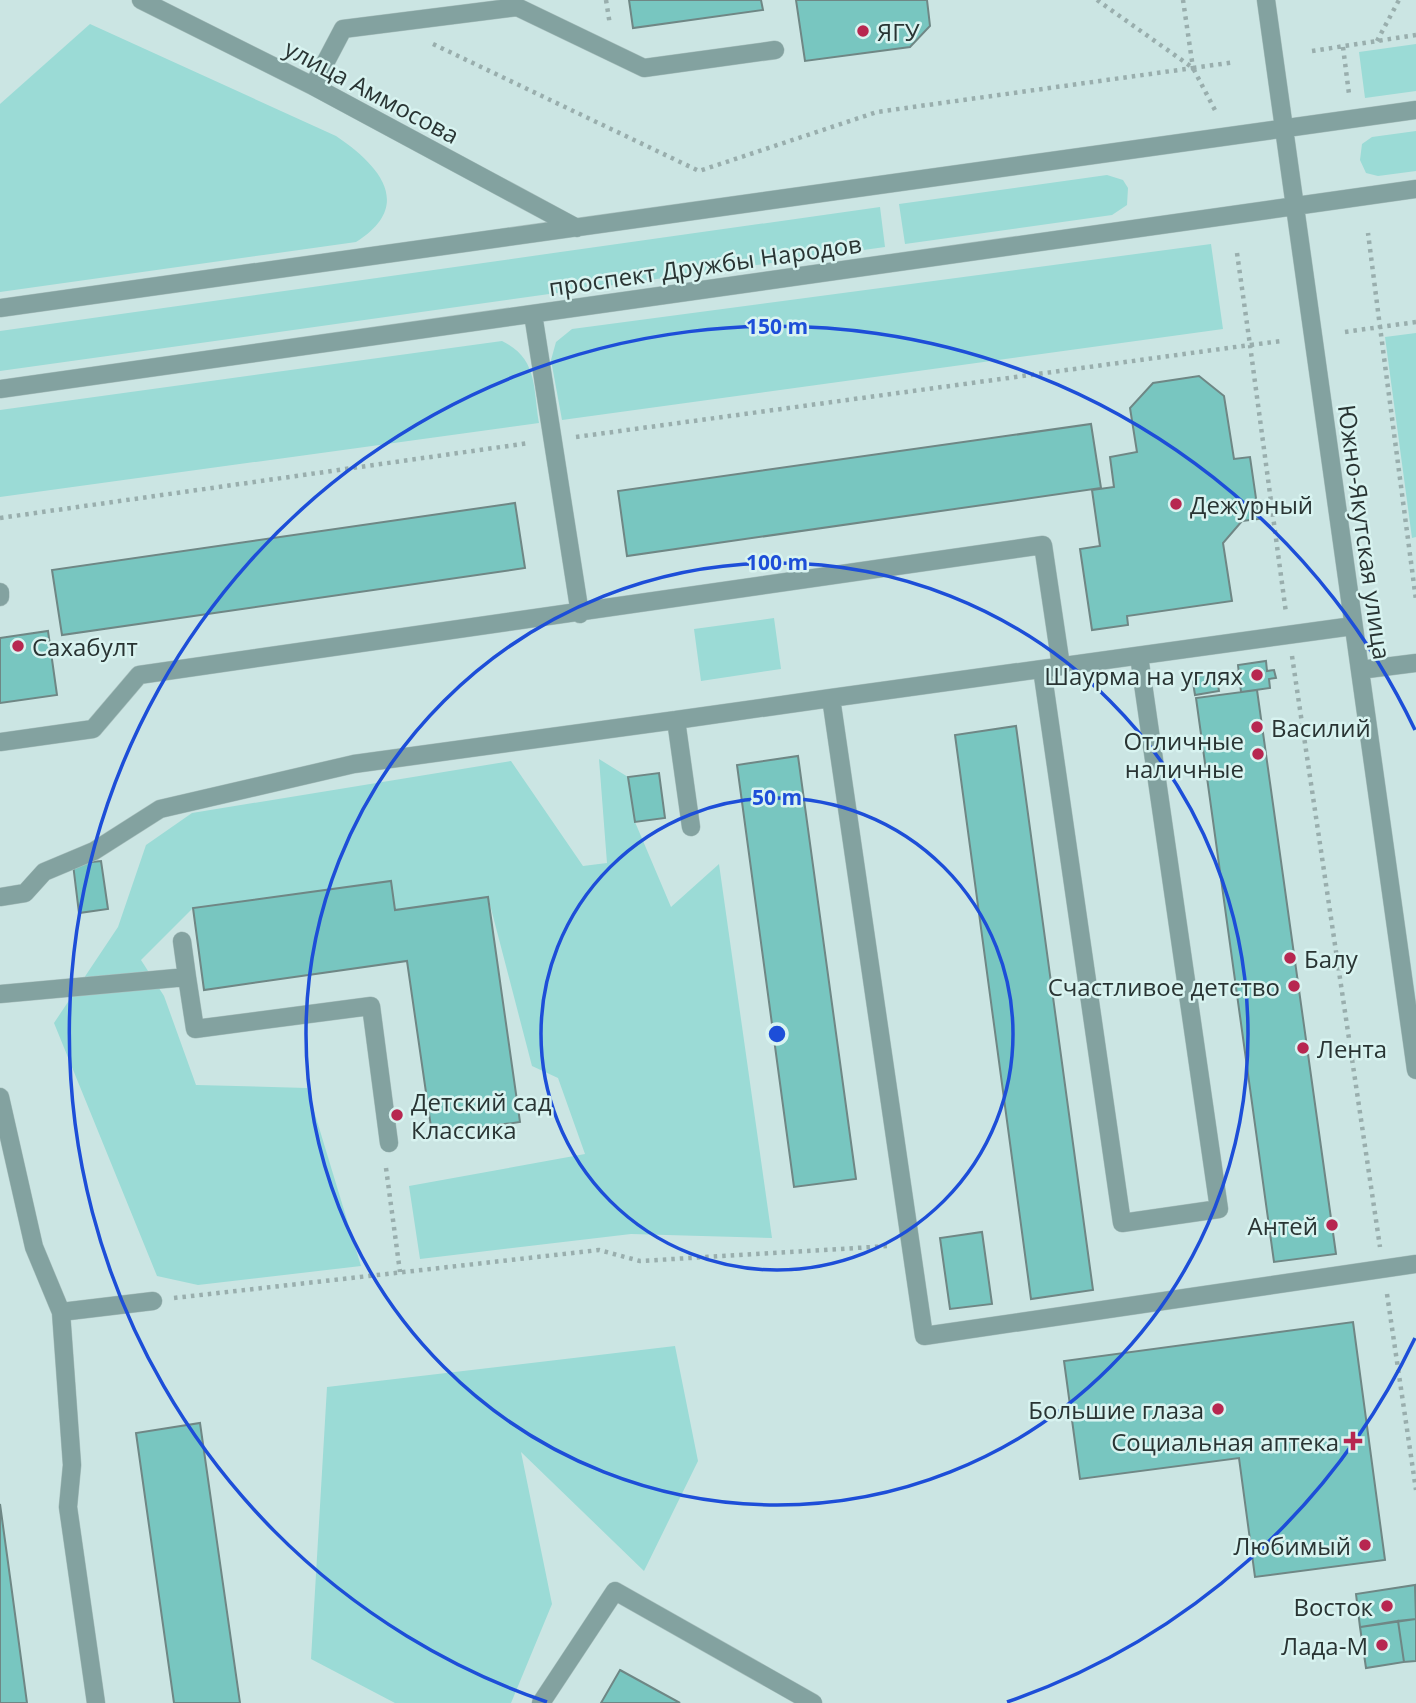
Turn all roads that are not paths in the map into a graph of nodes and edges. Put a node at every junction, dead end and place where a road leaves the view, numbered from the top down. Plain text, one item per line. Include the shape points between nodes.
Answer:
1 (141, 0) edge
2 (1266, 0) edge
3 (775, 50) dead end
4 (313, 86) junction
5 (1416, 110) edge
6 (1284, 129) junction
7 (1416, 189) edge
8 (1294, 206) junction
9 (578, 228) junction
10 (0, 308) edge
11 (533, 314) junction
12 (0, 389) edge
13 (580, 614) junction
14 (1353, 626) junction
15 (1139, 656) junction
16 (1416, 663) edge
17 (1061, 666) junction
18 (1042, 669) junction
19 (1360, 670) junction
20 (831, 698) junction
21 (676, 720) junction
22 (0, 742) edge
23 (691, 827) dead end
24 (0, 897) edge
25 (182, 941) dead end
26 (187, 977) junction
27 (0, 994) edge
28 (1415, 1062) edge
29 (0, 1097) edge
30 (389, 1143) road end
31 (1416, 1264) edge
32 (153, 1301) road end
33 (61, 1312) junction
34 (96, 1703) edge
35 (541, 1703) edge
36 (813, 1703) edge

1 - 4 street, улица Аммосова
2 - 6 street, Южно-Якутская улица
3 - 4 street via 644,68 517,7 343,29
4 - 9 street, улица Аммосова
5 - 6 street
6 - 8 street, Южно-Якутская улица
6 - 9 street
7 - 8 street, проспект Дружбы Народов
8 - 11 street, проспект Дружбы Народов
8 - 14 street, Южно-Якутская улица
9 - 10 street
11 - 12 street, проспект Дружбы Народов
11 - 13 street
13 - 17 street via 1044,545
13 - 22 street via 139,675 93,729
14 - 15 street
14 - 19 street, Южно-Якутская улица
15 - 17 street
15 - 18 street via 1219,1209 1122,1223
16 - 19 street
17 - 18 street
18 - 20 street
19 - 28 street, Южно-Якутская улица
20 - 21 street
20 - 31 street via 924,1336
21 - 23 street
21 - 24 street via 354,764 160,809 94,851 44,872 25,893
25 - 26 street
26 - 27 street
26 - 30 street via 195,1029 371,1006
29 - 33 street via 34,1247
32 - 33 street
33 - 34 street via 72,1465 68,1507
35 - 36 street via 615,1591

